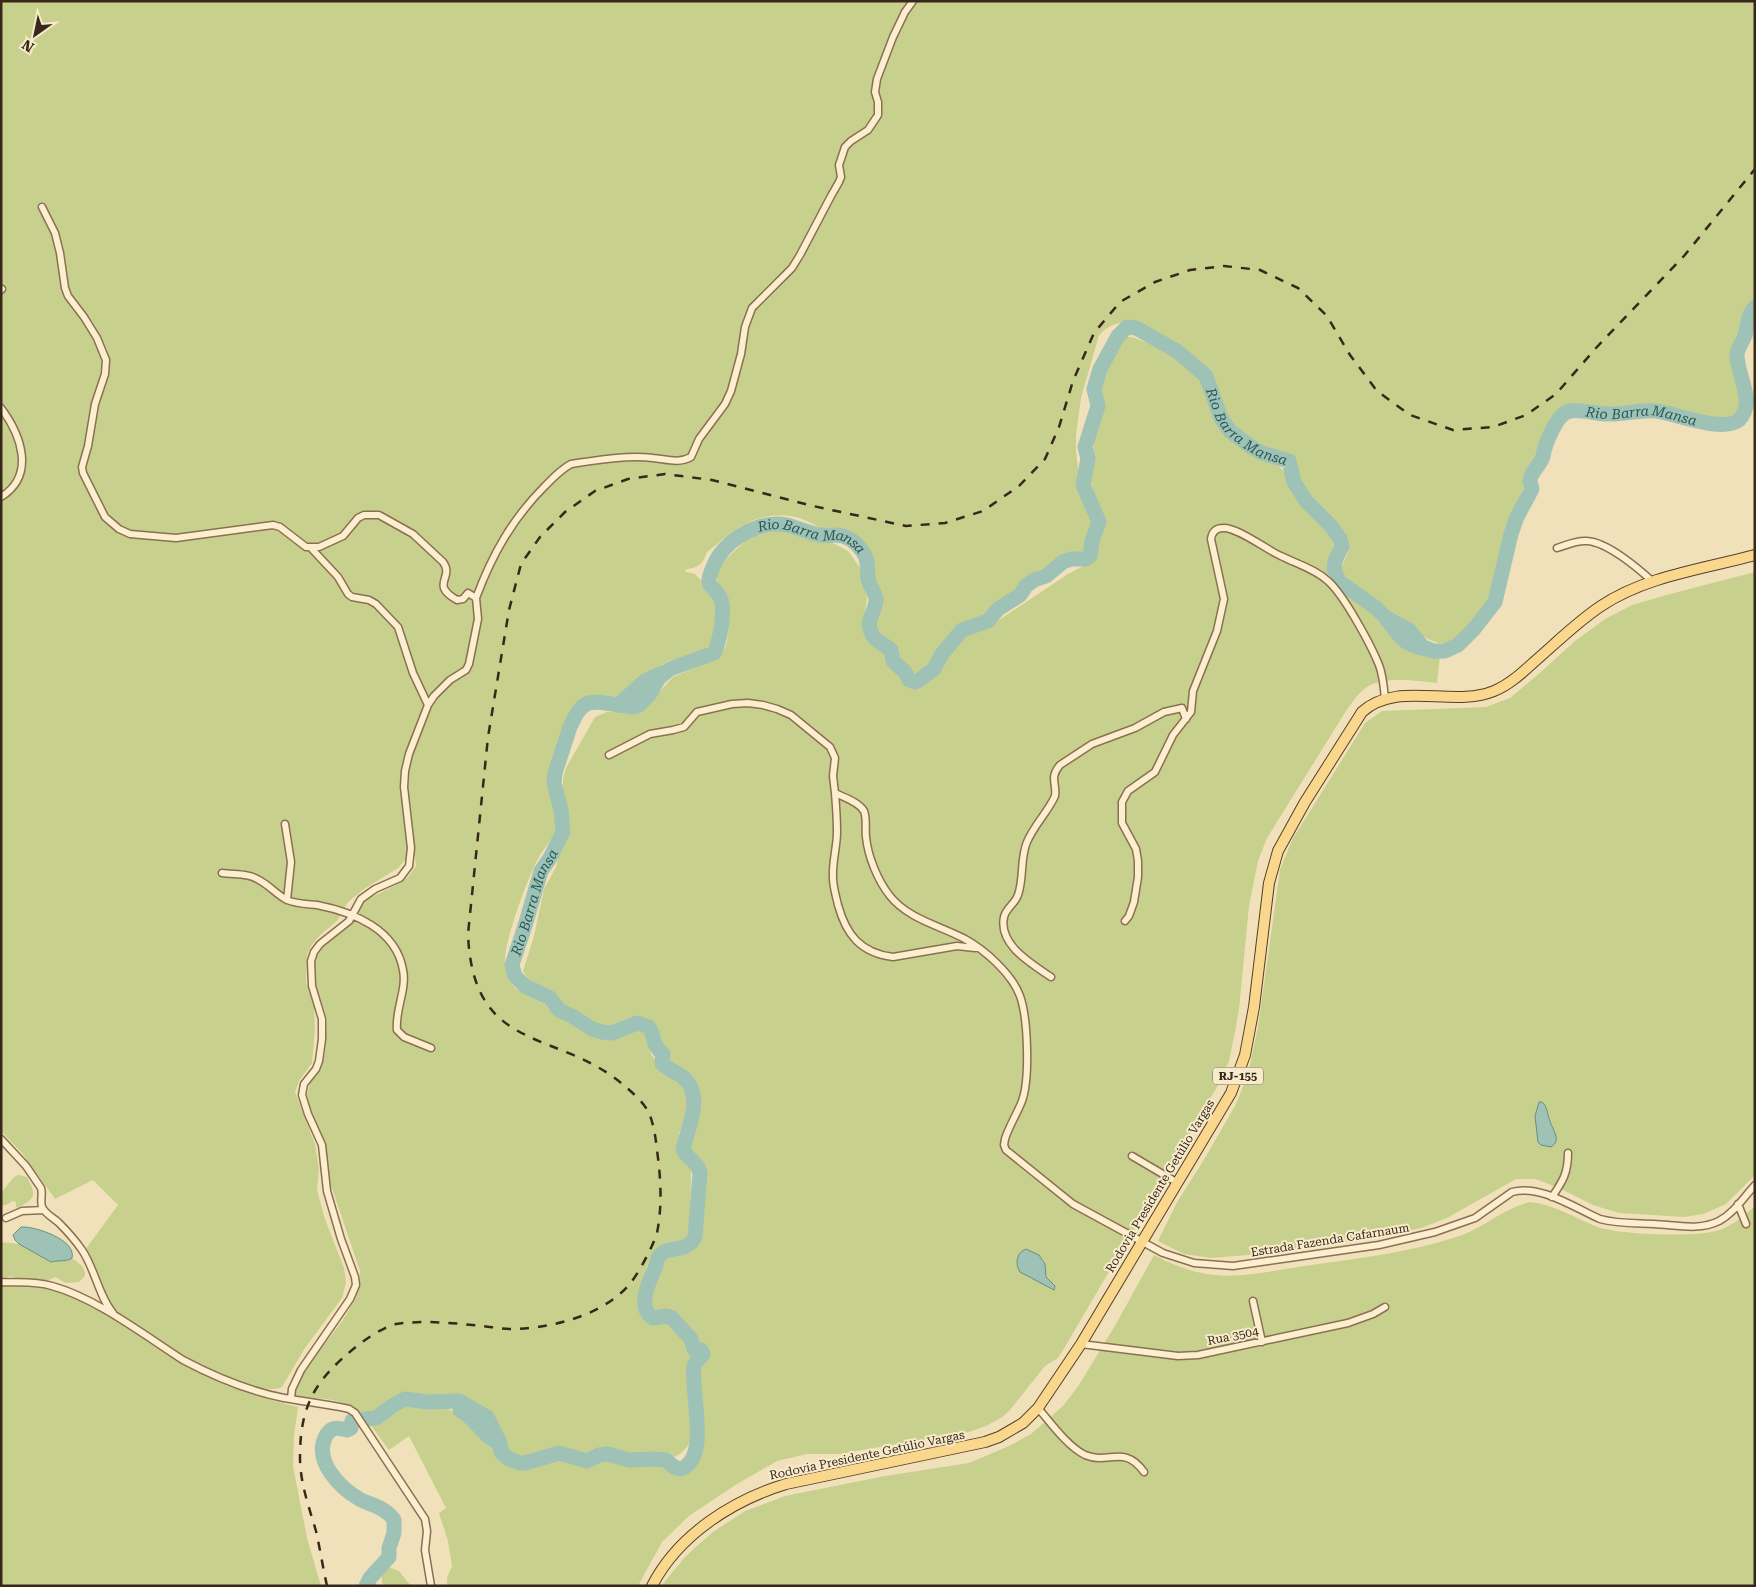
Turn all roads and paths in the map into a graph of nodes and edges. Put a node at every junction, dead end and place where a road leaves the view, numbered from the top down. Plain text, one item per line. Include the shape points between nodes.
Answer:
1 (912, 1) edge
2 (42, 208) dead end
3 (1, 408) edge
4 (1, 497) edge
5 (311, 548) junction
6 (1557, 548) dead end
7 (1755, 555) edge
8 (1653, 582) junction
9 (476, 598) junction
10 (1385, 699) junction
11 (428, 705) junction
12 (1186, 719) junction
13 (609, 755) dead end
14 (835, 793) junction
15 (284, 824) dead end
16 (222, 873) dead end
17 (288, 900) junction
18 (352, 916) junction
19 (1125, 921) dead end
20 (982, 950) junction
21 (1051, 977) dead end
22 (431, 1048) dead end
23 (1, 1139) edge
24 (1568, 1153) dead end
25 (1132, 1156) dead end
26 (1178, 1183) junction
27 (1755, 1185) edge
28 (1552, 1197) junction
29 (1738, 1204) junction
30 (44, 1210) junction
31 (6, 1218) dead end
32 (1746, 1224) dead end
33 (1142, 1241) junction
34 (1, 1282) edge
35 (1253, 1301) dead end
36 (1385, 1307) dead end
37 (117, 1318) junction
38 (1262, 1342) junction
39 (1080, 1344) junction
40 (290, 1399) junction
41 (1038, 1408) junction
42 (1144, 1472) dead end
43 (431, 1586) edge
44 (652, 1586) edge

1 - 9 street via 893,37 877,79 878,115 868,130 844,147 839,165 840,182 796,262 752,308 731,391 691,457 678,461 621,458 572,464 564,468 534,497 508,530 487,568
2 - 5 street via 55,233 68,296 97,338 106,360 82,467 106,517 130,534 176,538 272,526
3 - 4 street via 16,432 22,462 14,487
5 - 9 street via 336,540 364,515 379,515 413,534 443,562 447,572 443,582 446,592 457,600 468,593
5 - 11 street via 338,577 348,594 376,604 398,627 413,673
6 - 8 street via 1588,540 1635,565
7 - 8 main road, Rodovia Presidente Getúlio Vargas / RJ-155
8 - 10 main road, Rodovia Presidente Getúlio Vargas / RJ-155 via 1620,594 1600,606 1519,675 1494,691 1482,695
9 - 11 street via 478,619 469,664
10 - 12 street via 1380,667 1366,638 1328,581 1316,572 1225,528 1212,533 1211,539 1224,599 1222,611 1193,691 1191,712
10 - 26 main road, Rodovia Presidente Getúlio Vargas / RJ-155 via 1369,706 1356,721 1278,851 1270,883 1245,1055 1231,1093
11 - 18 street via 405,771 405,807 411,848 409,866 400,878 361,899
12 - 19 street via 1173,735 1155,772 1128,791 1122,802 1122,823 1136,849 1138,860 1134,902
12 - 21 street via 1182,708 1164,712 1136,728 1092,744 1056,770 1055,796 1027,842 1018,897 1007,909 1003,924 1006,938 1013,947
13 - 14 street via 650,734 684,727 697,712 732,704 763,705 791,715 830,747 835,758
14 - 20 street, Estrada Fazenda Cafarnaum via 864,811 868,850 890,896 913,915
14 - 20 street via 837,831 833,884 844,924 853,938 876,953 893,957 964,945
15 - 17 street via 291,862
16 - 17 street via 252,876
17 - 18 street
18 - 22 street via 372,924 388,939 403,968 397,1030 404,1037
18 - 40 street via 320,944 311,961 312,986 322,1018 322,1039 319,1061 304,1084 302,1095 322,1145 327,1192 356,1285 350,1299 301,1370
20 - 33 street, Estrada Fazenda Cafarnaum via 1008,976 1020,996 1026,1038 1026,1088 1004,1139 1006,1150 1074,1204
23 - 30 street via 26,1166 42,1191
24 - 28 street via 1564,1180
25 - 26 street
26 - 33 main road, Rodovia Presidente Getúlio Vargas / RJ-155
27 - 29 street, Estrada Fazenda Cafarnaum
28 - 29 street, Estrada Fazenda Cafarnaum via 1610,1222 1688,1227 1712,1224
28 - 33 street, Estrada Fazenda Cafarnaum via 1538,1191 1519,1190 1475,1218 1420,1236 1233,1266 1194,1263 1163,1253
29 - 32 street
30 - 31 street via 22,1211
30 - 37 street via 83,1251 108,1308
33 - 39 main road, Rodovia Presidente Getúlio Vargas / RJ-155
34 - 37 street via 51,1286 87,1300
35 - 38 street
36 - 38 street, Rua 3504 via 1361,1319
37 - 40 street via 200,1368 244,1386
38 - 39 street, Rua 3504 via 1178,1356
39 - 41 main road, Rodovia Presidente Getúlio Vargas / RJ-155
40 - 43 street via 344,1408 355,1413 425,1519 425,1550
41 - 42 street via 1084,1455 1101,1458 1124,1456
41 - 44 main road, Rodovia Presidente Getúlio Vargas / RJ-155 via 1023,1423 999,1438 810,1478 746,1499 692,1537 665,1565

